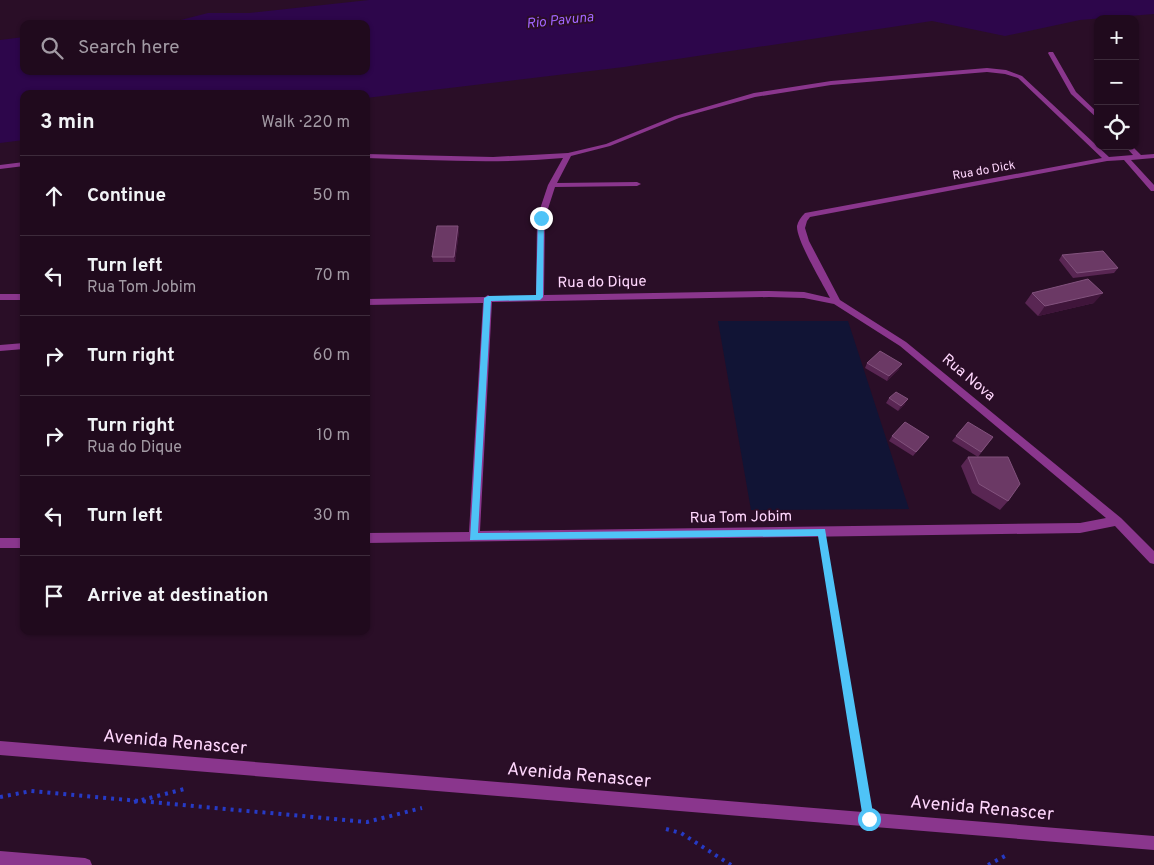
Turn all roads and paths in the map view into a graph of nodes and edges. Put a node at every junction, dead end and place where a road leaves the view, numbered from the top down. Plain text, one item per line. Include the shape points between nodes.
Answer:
1 (1050, 53) dead end
2 (1094, 113) edge
3 (1132, 150) edge
4 (568, 155) junction
5 (370, 156) edge
6 (1139, 156) junction
7 (1154, 156) edge
8 (1126, 158) junction
9 (1107, 159) junction
10 (20, 164) edge
11 (0, 167) edge
12 (637, 184) dead end
13 (552, 186) junction
14 (1154, 189) edge
15 (820, 213) joint
16 (0, 297) edge
17 (20, 297) edge
18 (540, 297) junction
19 (488, 298) junction
20 (370, 302) edge
21 (837, 302) junction
22 (20, 346) edge
23 (0, 348) edge
24 (1117, 521) junction
25 (821, 532) junction
26 (474, 537) junction
27 (370, 538) edge
28 (0, 543) edge
29 (20, 543) edge
30 (1154, 559) edge
31 (0, 748) edge
32 (0, 797) edge
33 (433, 808) dead end
34 (869, 819) junction
35 (663, 827) dead end
36 (1154, 842) edge
37 (0, 858) edge
38 (85, 865) edge
39 (730, 865) edge

1 - 2 street via 1073,93
3 - 6 street
4 - 5 street via 492,160
4 - 9 street via 608,145 677,118 754,95 831,83 987,70 1020,77
4 - 13 street
6 - 7 street, Rua do Dick
6 - 8 street, Rua do Dick
8 - 9 street, Rua do Dick
8 - 14 street
9 - 15 street, Rua do Dick
10 - 11 street
12 - 13 street
13 - 18 street via 541,218
15 - 21 street, Rua Nova via 808,215 802,228 805,241
16 - 17 street
18 - 19 street, Rua do Dique
18 - 21 street, Rua do Dique via 769,294 804,295
19 - 20 street, Rua do Dique
19 - 26 street
21 - 24 street, Rua Nova via 903,344
22 - 23 street
24 - 25 street, Rua Tom Jobim via 1080,528
24 - 30 street, Rua Nova
25 - 26 street, Rua Tom Jobim
25 - 34 path
26 - 27 street, Rua Tom Jobim
28 - 29 street
31 - 34 street, Avenida Renascer
32 - 33 path via 31,791 367,822
34 - 36 street, Avenida Renascer
35 - 39 path via 681,833
37 - 38 street

